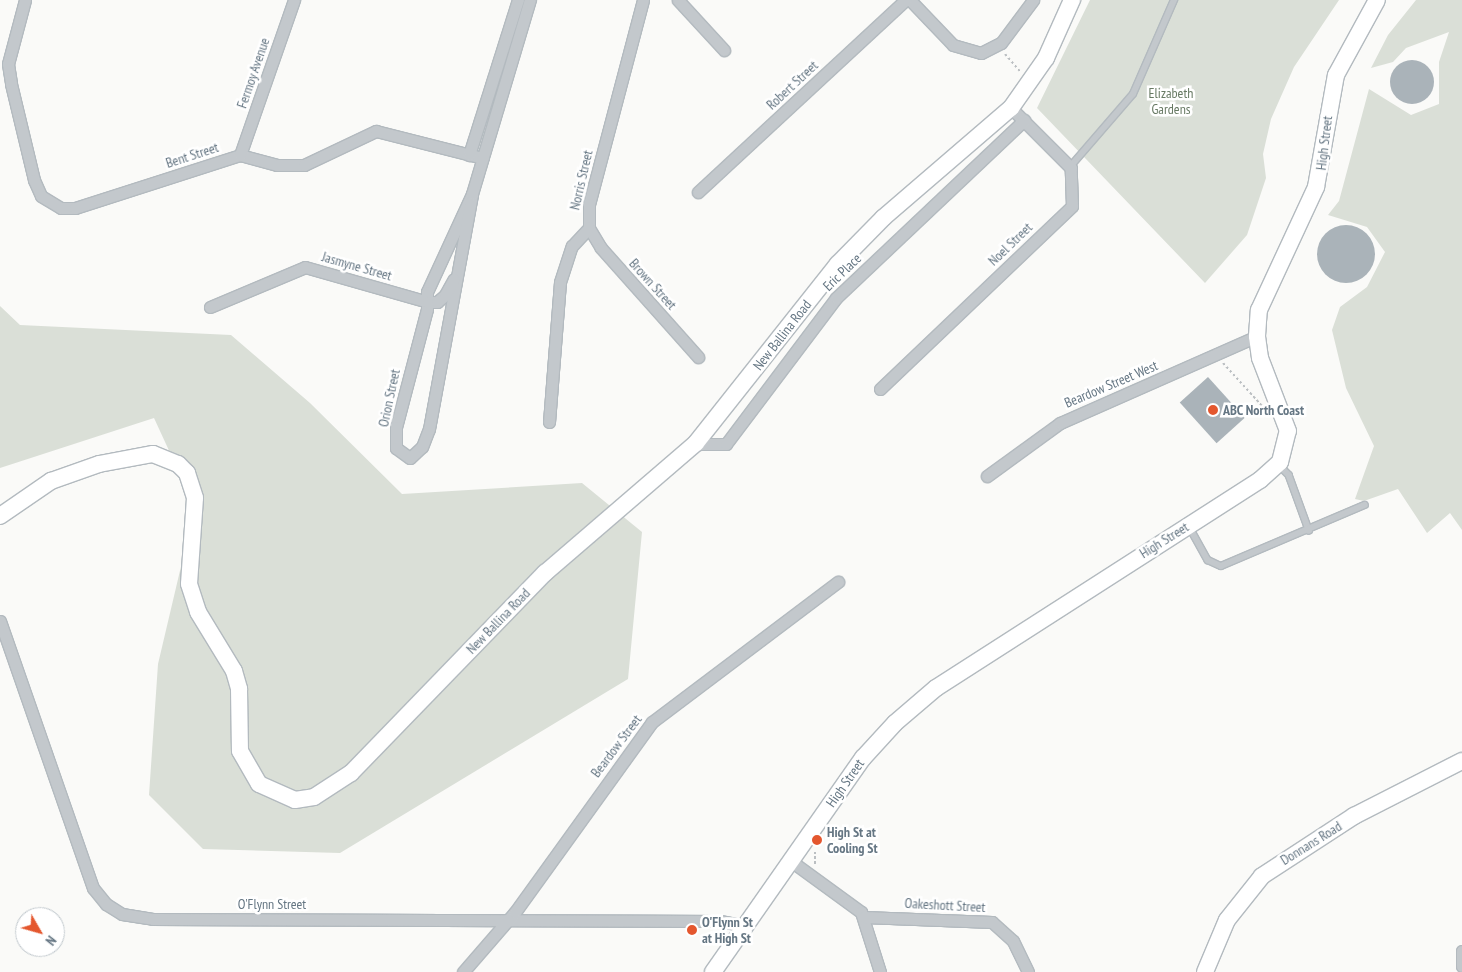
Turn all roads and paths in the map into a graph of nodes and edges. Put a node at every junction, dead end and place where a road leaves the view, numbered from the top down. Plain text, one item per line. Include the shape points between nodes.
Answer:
1 (25, 0) edge
2 (294, 0) edge
3 (518, 0) edge
4 (530, 0) edge
5 (643, 0) edge
6 (678, 0) edge
7 (905, 0) edge
8 (910, 0) edge
9 (1033, 0) edge
10 (1072, 0) edge
11 (1174, 0) edge
12 (1377, 0) edge
13 (1000, 49) dead end
14 (724, 50) dead end
15 (1021, 72) dead end
16 (1011, 108) junction
17 (1024, 120) junction
18 (240, 155) junction
19 (469, 155) junction
20 (483, 158) junction
21 (1070, 167) junction
22 (698, 192) dead end
23 (472, 194) junction
24 (589, 228) junction
25 (458, 272) junction
26 (428, 302) junction
27 (210, 307) dead end
28 (1257, 336) junction
29 (698, 357) dead end
30 (1222, 358) dead end
31 (880, 389) dead end
32 (1269, 410) dead end
33 (549, 422) dead end
34 (695, 444) junction
35 (1278, 464) junction
36 (987, 476) dead end
37 (1365, 505) dead end
38 (0, 516) edge
39 (1188, 525) junction
40 (1309, 530) junction
41 (838, 582) dead end
42 (0, 621) edge
43 (1462, 761) edge
44 (820, 844) dead end
45 (790, 861) junction
46 (812, 868) dead end
47 (864, 917) junction
48 (505, 920) junction
49 (745, 926) junction
50 (1462, 951) edge
51 (1462, 966) edge
52 (463, 972) edge
53 (713, 972) edge
54 (880, 972) edge
55 (1028, 972) edge
56 (1205, 972) edge

1 - 18 street, Bent Street via 8,64 34,180 41,196 52,205 75,208
2 - 18 street, Fermoy Avenue
3 - 19 street
4 - 20 street, Orion Street
5 - 24 street, Norris Street via 589,204
6 - 14 street
7 - 22 street, Robert Street
8 - 9 street via 954,45 972,53 990,51 1001,43
10 - 16 street, New Ballina Road via 1046,58
11 - 21 lane via 1133,94
12 - 28 street, High Street via 1336,75 1319,178 1310,204 1272,276 1259,310
13 - 15 path
16 - 17 street
16 - 34 street, New Ballina Road via 889,213 838,264
17 - 21 street
17 - 34 street, Eric Place via 836,298 726,444
18 - 19 street, Bent Street via 277,165 304,165 376,131
19 - 20 street, Bent Street
20 - 23 street, Orion Street
21 - 31 street, Noel Street via 1072,206
23 - 25 street, Orion Street
23 - 26 street, Orion Street via 427,292
24 - 29 street, Brown Street via 601,248
24 - 33 street, Norris Street via 572,246 560,282
25 - 26 street via 445,295 437,302
25 - 26 street, Orion Street via 429,429 422,446 410,458 396,448 396,427
26 - 27 street, Jasmyne Street via 305,267
28 - 35 street, High Street via 1260,358 1288,431 1287,449
28 - 36 street, Beardow Street West via 1060,423
30 - 32 path via 1229,373
34 - 38 street, New Ballina Road via 545,573 350,773 333,788 314,797 295,800 259,784 240,752 239,690 234,671 198,612 189,584 195,498 187,473 178,464 153,454 99,464 51,481
35 - 39 street, High Street
35 - 40 lane via 1289,475
37 - 40 lane
39 - 40 lane via 1208,560 1222,566
39 - 45 street, High Street via 936,688 877,739
41 - 48 street, Beardow Street via 652,722
42 - 48 street, O'Flynn Street via 90,883 114,910 152,919
43 - 56 street, Donnans Road via 1354,816 1262,876 1227,920
44 - 46 path
45 - 47 street via 856,906
45 - 49 street, High Street
47 - 54 street
47 - 55 street, Oakeshott Street via 992,922 1013,941
48 - 49 street, O'Flynn Street via 720,921
48 - 52 street, Beardow Street
49 - 53 street, High Street
50 - 51 street

